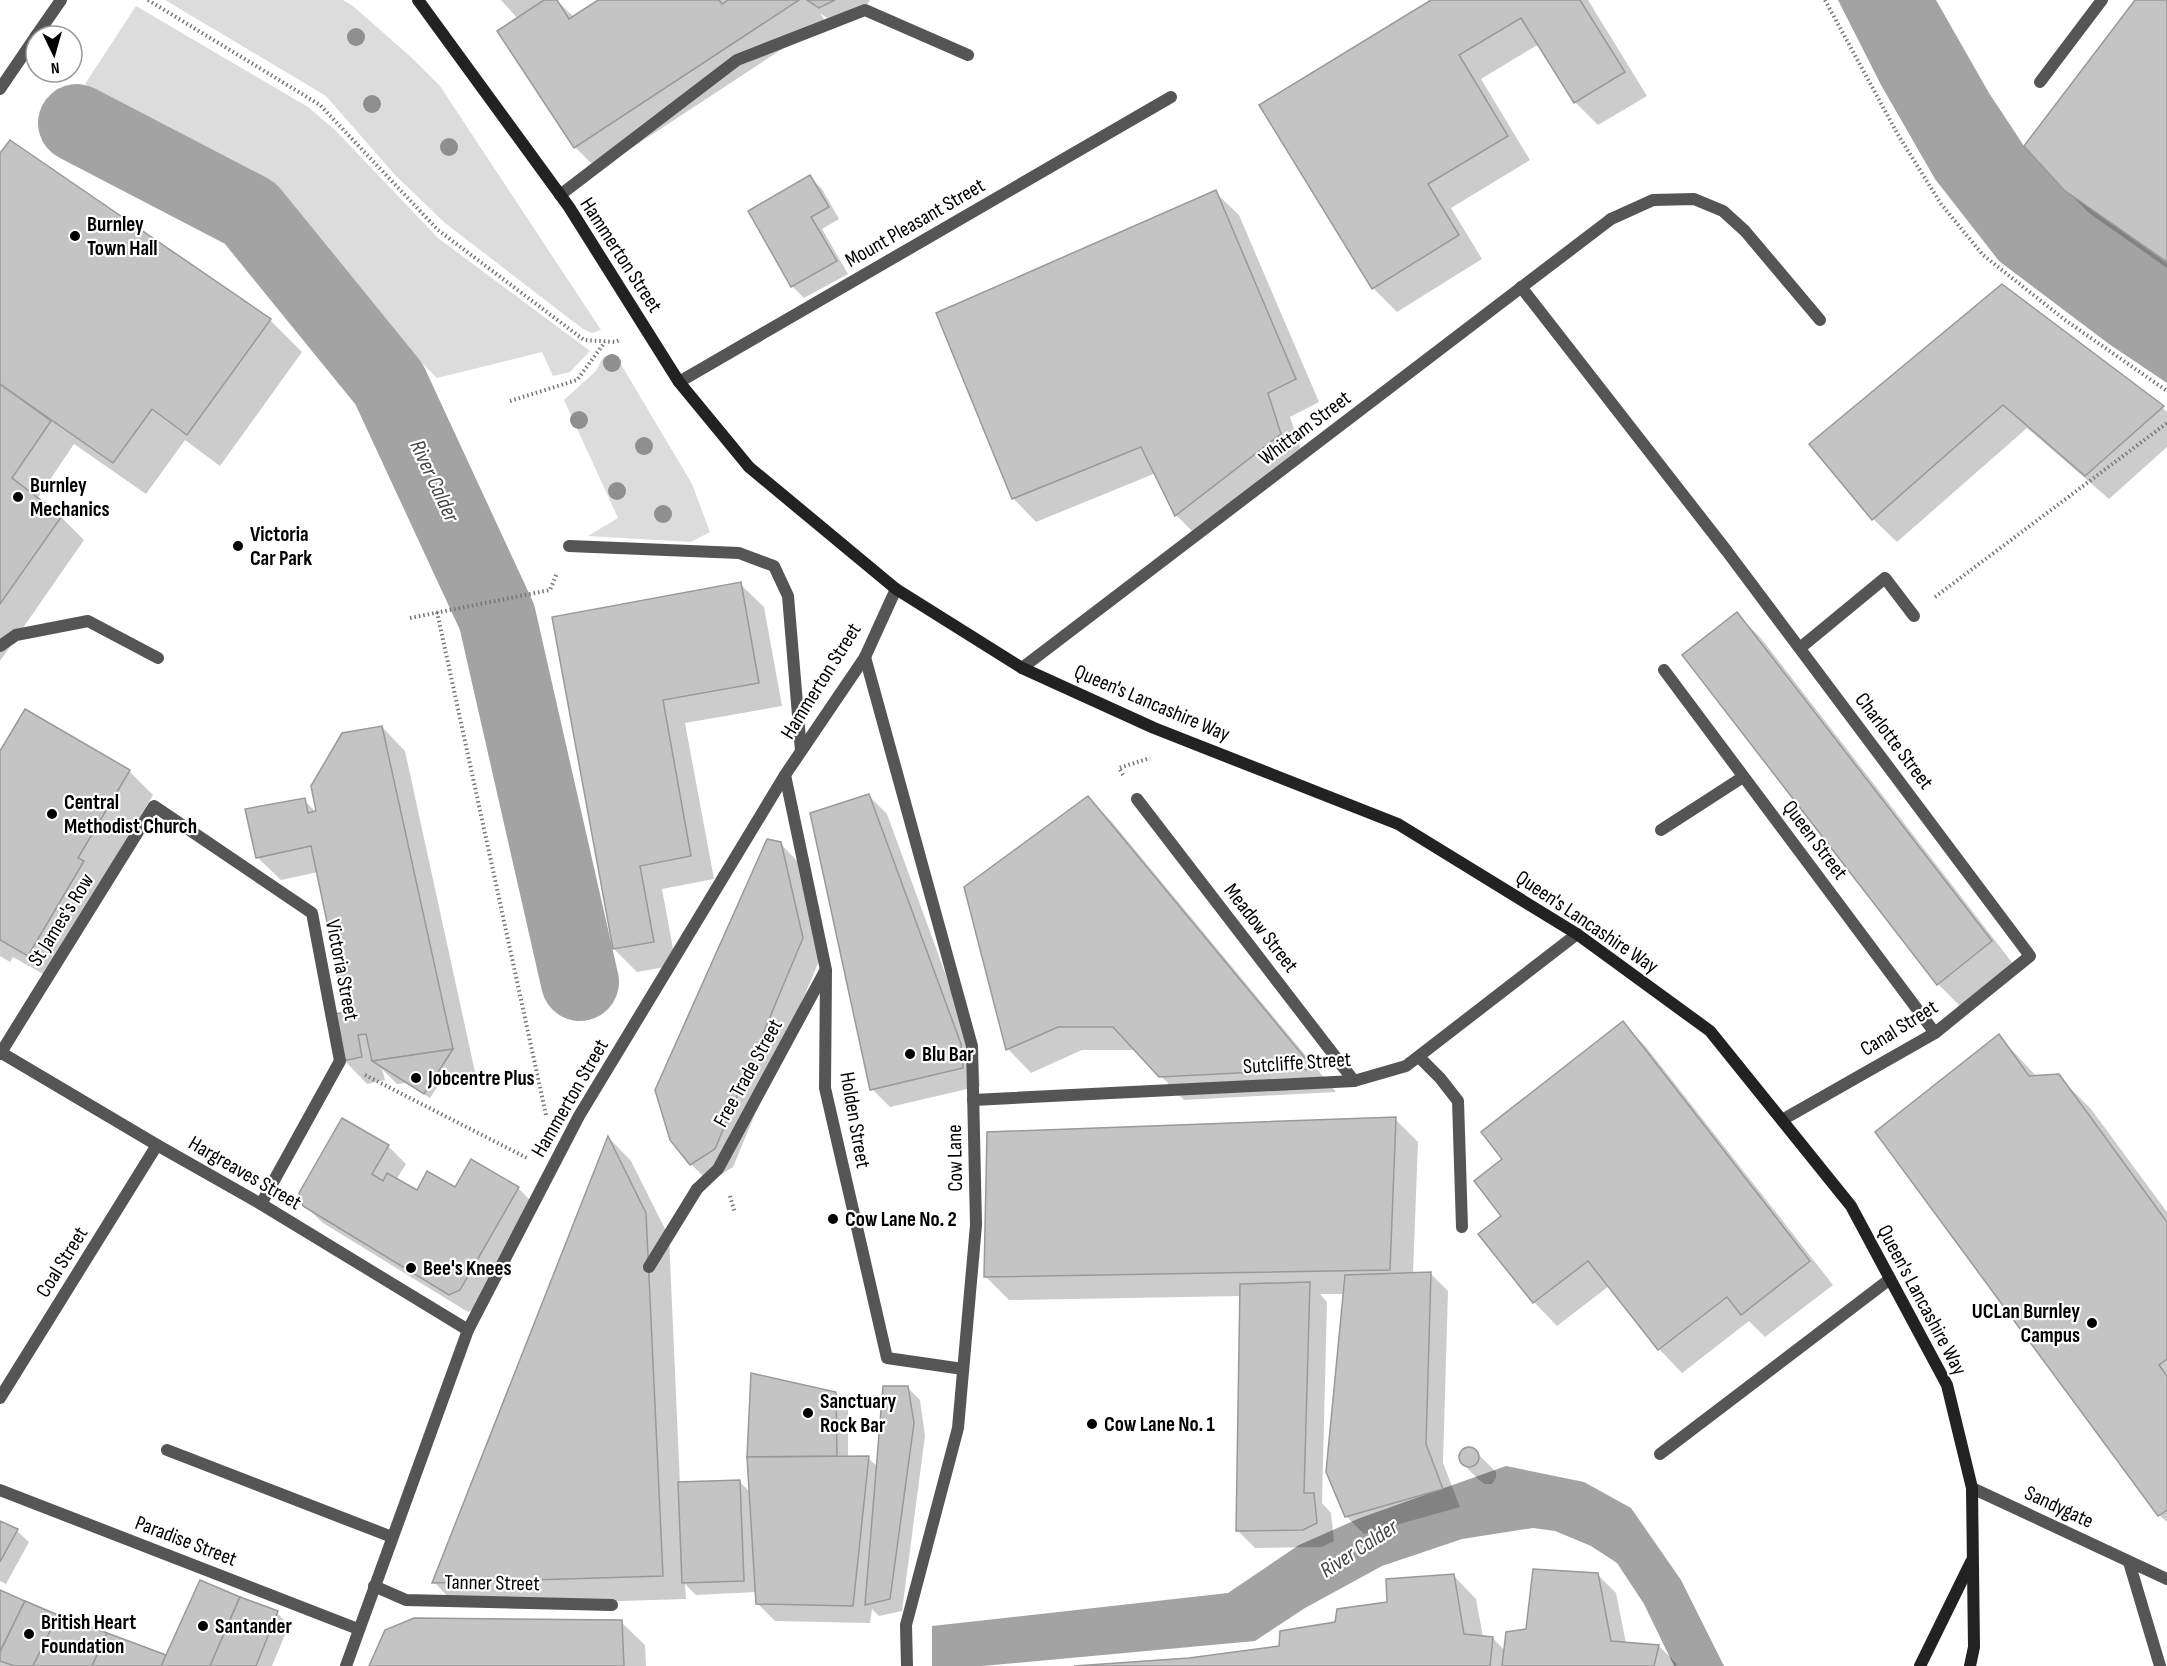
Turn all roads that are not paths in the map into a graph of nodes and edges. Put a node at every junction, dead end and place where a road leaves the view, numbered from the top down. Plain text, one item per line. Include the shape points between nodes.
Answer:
1 (61, 0) edge
2 (418, 0) edge
3 (2102, 0) edge
4 (44, 24) edge
5 (24, 54) edge
6 (968, 55) dead end
7 (2040, 82) dead end
8 (0, 89) edge
9 (1171, 97) dead end
10 (560, 195) junction
11 (1521, 287) junction
12 (1820, 320) dead end
13 (679, 382) junction
14 (569, 546) dead end
15 (896, 589) junction
16 (1914, 616) dead end
17 (0, 646) edge
18 (1800, 648) junction
19 (865, 657) junction
20 (158, 658) dead end
21 (1022, 668) junction
22 (1664, 670) dead end
23 (801, 751) junction
24 (784, 775) junction
25 (1743, 777) junction
26 (1137, 799) road end
27 (154, 806) joint
28 (1661, 830) dead end
29 (1577, 934) junction
30 (2030, 956) joint
31 (826, 970) junction
32 (1935, 1032) junction
33 (0, 1053) edge
34 (1419, 1057) junction
35 (1354, 1081) junction
36 (973, 1100) junction
37 (1782, 1120) junction
38 (157, 1145) junction
39 (261, 1204) junction
40 (1462, 1227) dead end
41 (649, 1267) dead end
42 (1890, 1280) junction
43 (468, 1330) junction
44 (963, 1369) junction
45 (0, 1398) edge
46 (167, 1450) dead end
47 (1660, 1454) dead end
48 (1972, 1488) junction
49 (0, 1490) edge
50 (392, 1537) junction
51 (1973, 1559) junction
52 (2129, 1562) junction
53 (2167, 1579) edge
54 (374, 1586) junction
55 (612, 1605) dead end
56 (358, 1629) junction
57 (346, 1666) edge
58 (907, 1666) edge
59 (1920, 1666) edge
60 (1970, 1666) edge
61 (2160, 1666) edge

1 - 4 street
2 - 10 main road, Hammerton Street
3 - 7 street
5 - 8 street
6 - 10 street via 865,10 736,60
9 - 13 street, Mount Pleasant Street
10 - 13 main road, Hammerton Street
11 - 12 street, Whittam Street via 1611,219 1653,200 1694,199 1723,211 1745,231
11 - 18 street, Charlotte Street
11 - 21 street, Whittam Street
13 - 15 main road, Hammerton Street via 749,466
14 - 23 street via 739,554 774,566 788,596
15 - 19 street, Hammerton Street
15 - 21 main road, Queen's Lancashire Way
16 - 18 street via 1885,578
17 - 20 street via 16,635 88,621
18 - 30 street, Charlotte Street
19 - 23 street, Hammerton Street
19 - 36 street, Cow Lane via 972,1046
21 - 29 main road, Queen's Lancashire Way via 1154,728 1398,824
22 - 25 street, Queen Street
23 - 24 street, Hammerton Street
24 - 31 street, Holden Street
24 - 43 street, Hammerton Street via 579,1116
25 - 28 street
25 - 32 street, Queen Street
26 - 35 street, Meadow Street
27 - 33 street, St James's Row
27 - 39 street, Victoria Street via 312,913 340,1061
29 - 34 street, Sutcliffe Street
29 - 37 main road, Queen's Lancashire Way via 1710,1031
30 - 32 street, Canal Street
31 - 41 street, Free Trade Street via 718,1169 697,1189
31 - 44 street, Holden Street via 825,1088 886,1358
32 - 37 street, Canal Street
33 - 38 street, Hargreaves Street
34 - 35 street, Sutcliffe Street via 1406,1066
34 - 40 street via 1458,1101
35 - 36 street, Sutcliffe Street
36 - 44 street, Cow Lane via 976,1225
37 - 42 main road, Queen's Lancashire Way via 1851,1206
38 - 39 street, Hargreaves Street
38 - 45 street, Coal Street
39 - 43 street, Hargreaves Street
42 - 47 street
42 - 48 main road, Queen's Lancashire Way via 1947,1385
43 - 50 street, Hammerton Street
44 - 58 street, Cow Lane via 958,1428 906,1625
46 - 50 street
48 - 51 main road, Queen's Lancashire Way
48 - 52 street, Sandygate
49 - 56 street, Paradise Street
50 - 54 street, Hammerton Street
51 - 59 main road, Queen's Lancashire Way
51 - 60 main road, Queen's Lancashire Way via 1974,1647
52 - 53 street, Sandygate
52 - 61 street
54 - 55 street, Tanner Street via 406,1600
54 - 56 street, Hammerton Street
56 - 57 street, Hammerton Street

